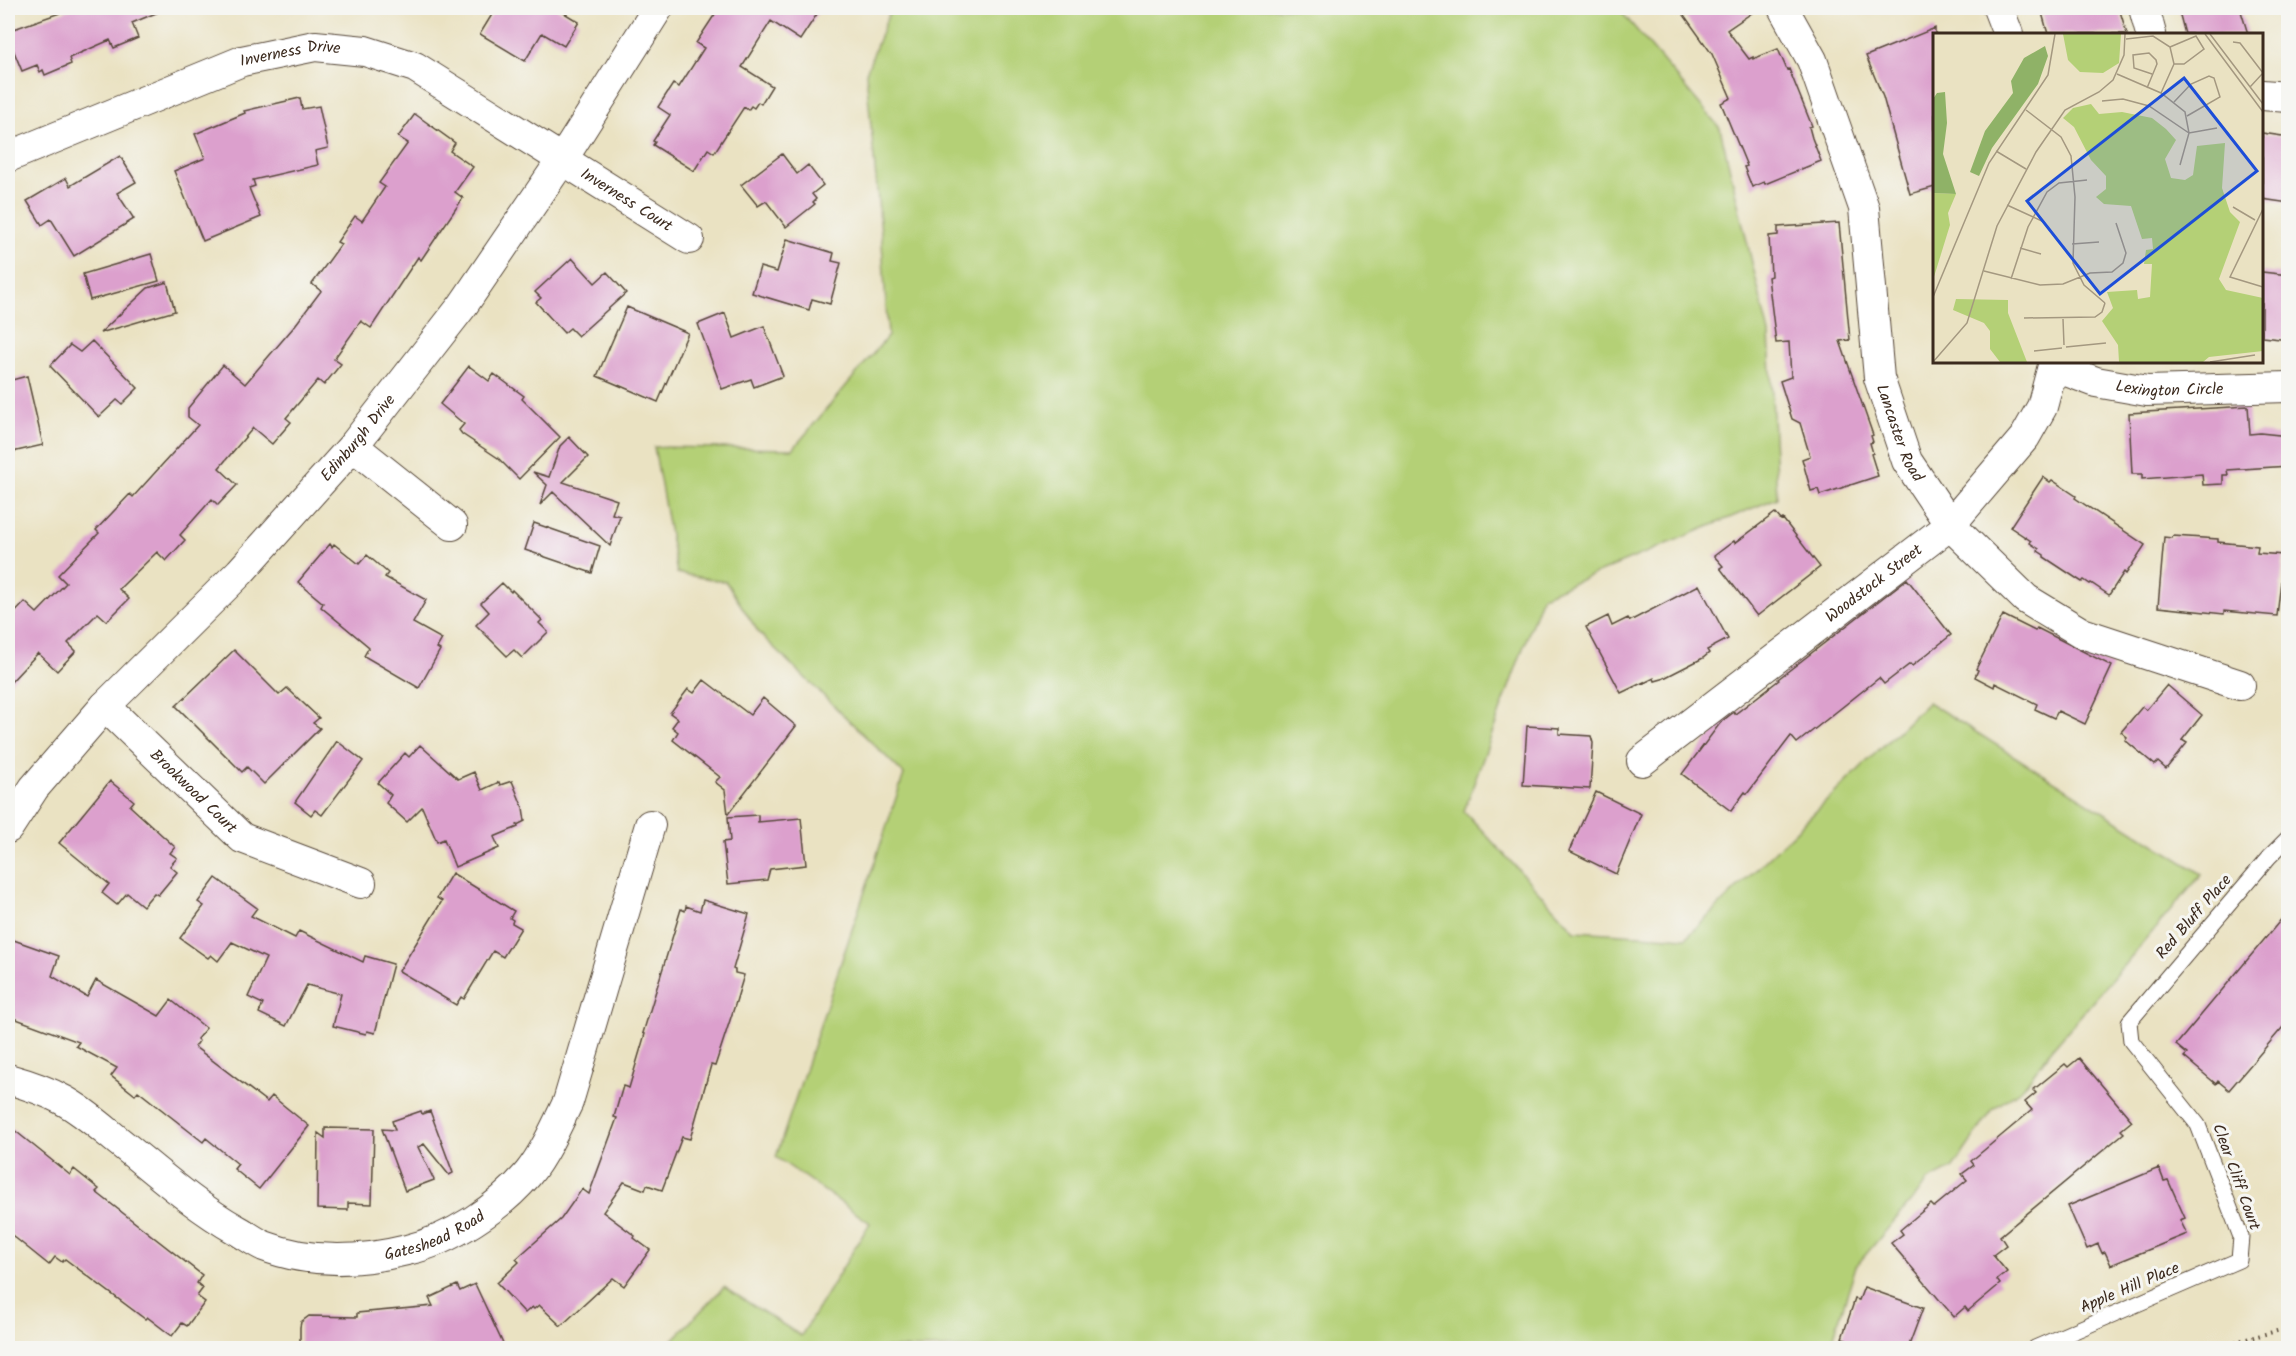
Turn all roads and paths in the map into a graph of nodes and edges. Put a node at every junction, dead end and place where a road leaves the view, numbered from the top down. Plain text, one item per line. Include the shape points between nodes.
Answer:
1 (658, 8) edge
2 (1783, 8) edge
3 (1998, 8) edge
4 (2144, 8) edge
5 (2008, 33) edge
6 (2151, 33) edge
7 (2263, 95) edge
8 (2289, 97) edge
9 (8, 157) edge
10 (562, 160) junction
11 (689, 239) dead end
12 (2054, 364) edge
13 (2289, 387) edge
14 (353, 446) junction
15 (452, 525) dead end
16 (1950, 525) junction
17 (2240, 685) dead end
18 (105, 705) junction
19 (1642, 761) dead end
20 (650, 825) dead end
21 (8, 828) edge
22 (2289, 838) edge
23 (361, 883) dead end
24 (2128, 1022) joint
25 (8, 1079) edge
26 (2239, 1260) joint
27 (2289, 1328) edge
28 (2035, 1348) edge
29 (2212, 1348) edge

1 - 10 street, Edinburgh Drive
2 - 16 street, Lancaster Road via 1812,60 1864,208 1879,378 1907,461
3 - 5 street
4 - 6 street
7 - 8 street
9 - 10 street, Inverness Drive via 242,61 315,46 366,51 415,67
10 - 11 street, Inverness Court
10 - 14 street, Edinburgh Drive via 463,305
12 - 13 street, Lexington Circle via 2096,382 2147,391
12 - 16 street, Woodstock Street via 2042,407 2025,437
14 - 15 street
14 - 18 street, Edinburgh Drive via 240,572
16 - 17 street, Lancaster Road via 2026,599 2082,633
16 - 19 street, Woodstock Street
18 - 21 street, Edinburgh Drive via 34,788
18 - 23 street, Brookwood Court via 242,838
20 - 25 street, Gateshead Road via 568,1102 554,1131 528,1173 493,1206 460,1229 425,1246 379,1257 343,1260 305,1257 264,1246 210,1215 63,1100
22 - 24 lane, Red Bluff Place
24 - 26 lane, Clear Cliff Court via 2131,1041 2198,1125 2241,1238
26 - 28 lane, Apple Hill Place
27 - 29 path

